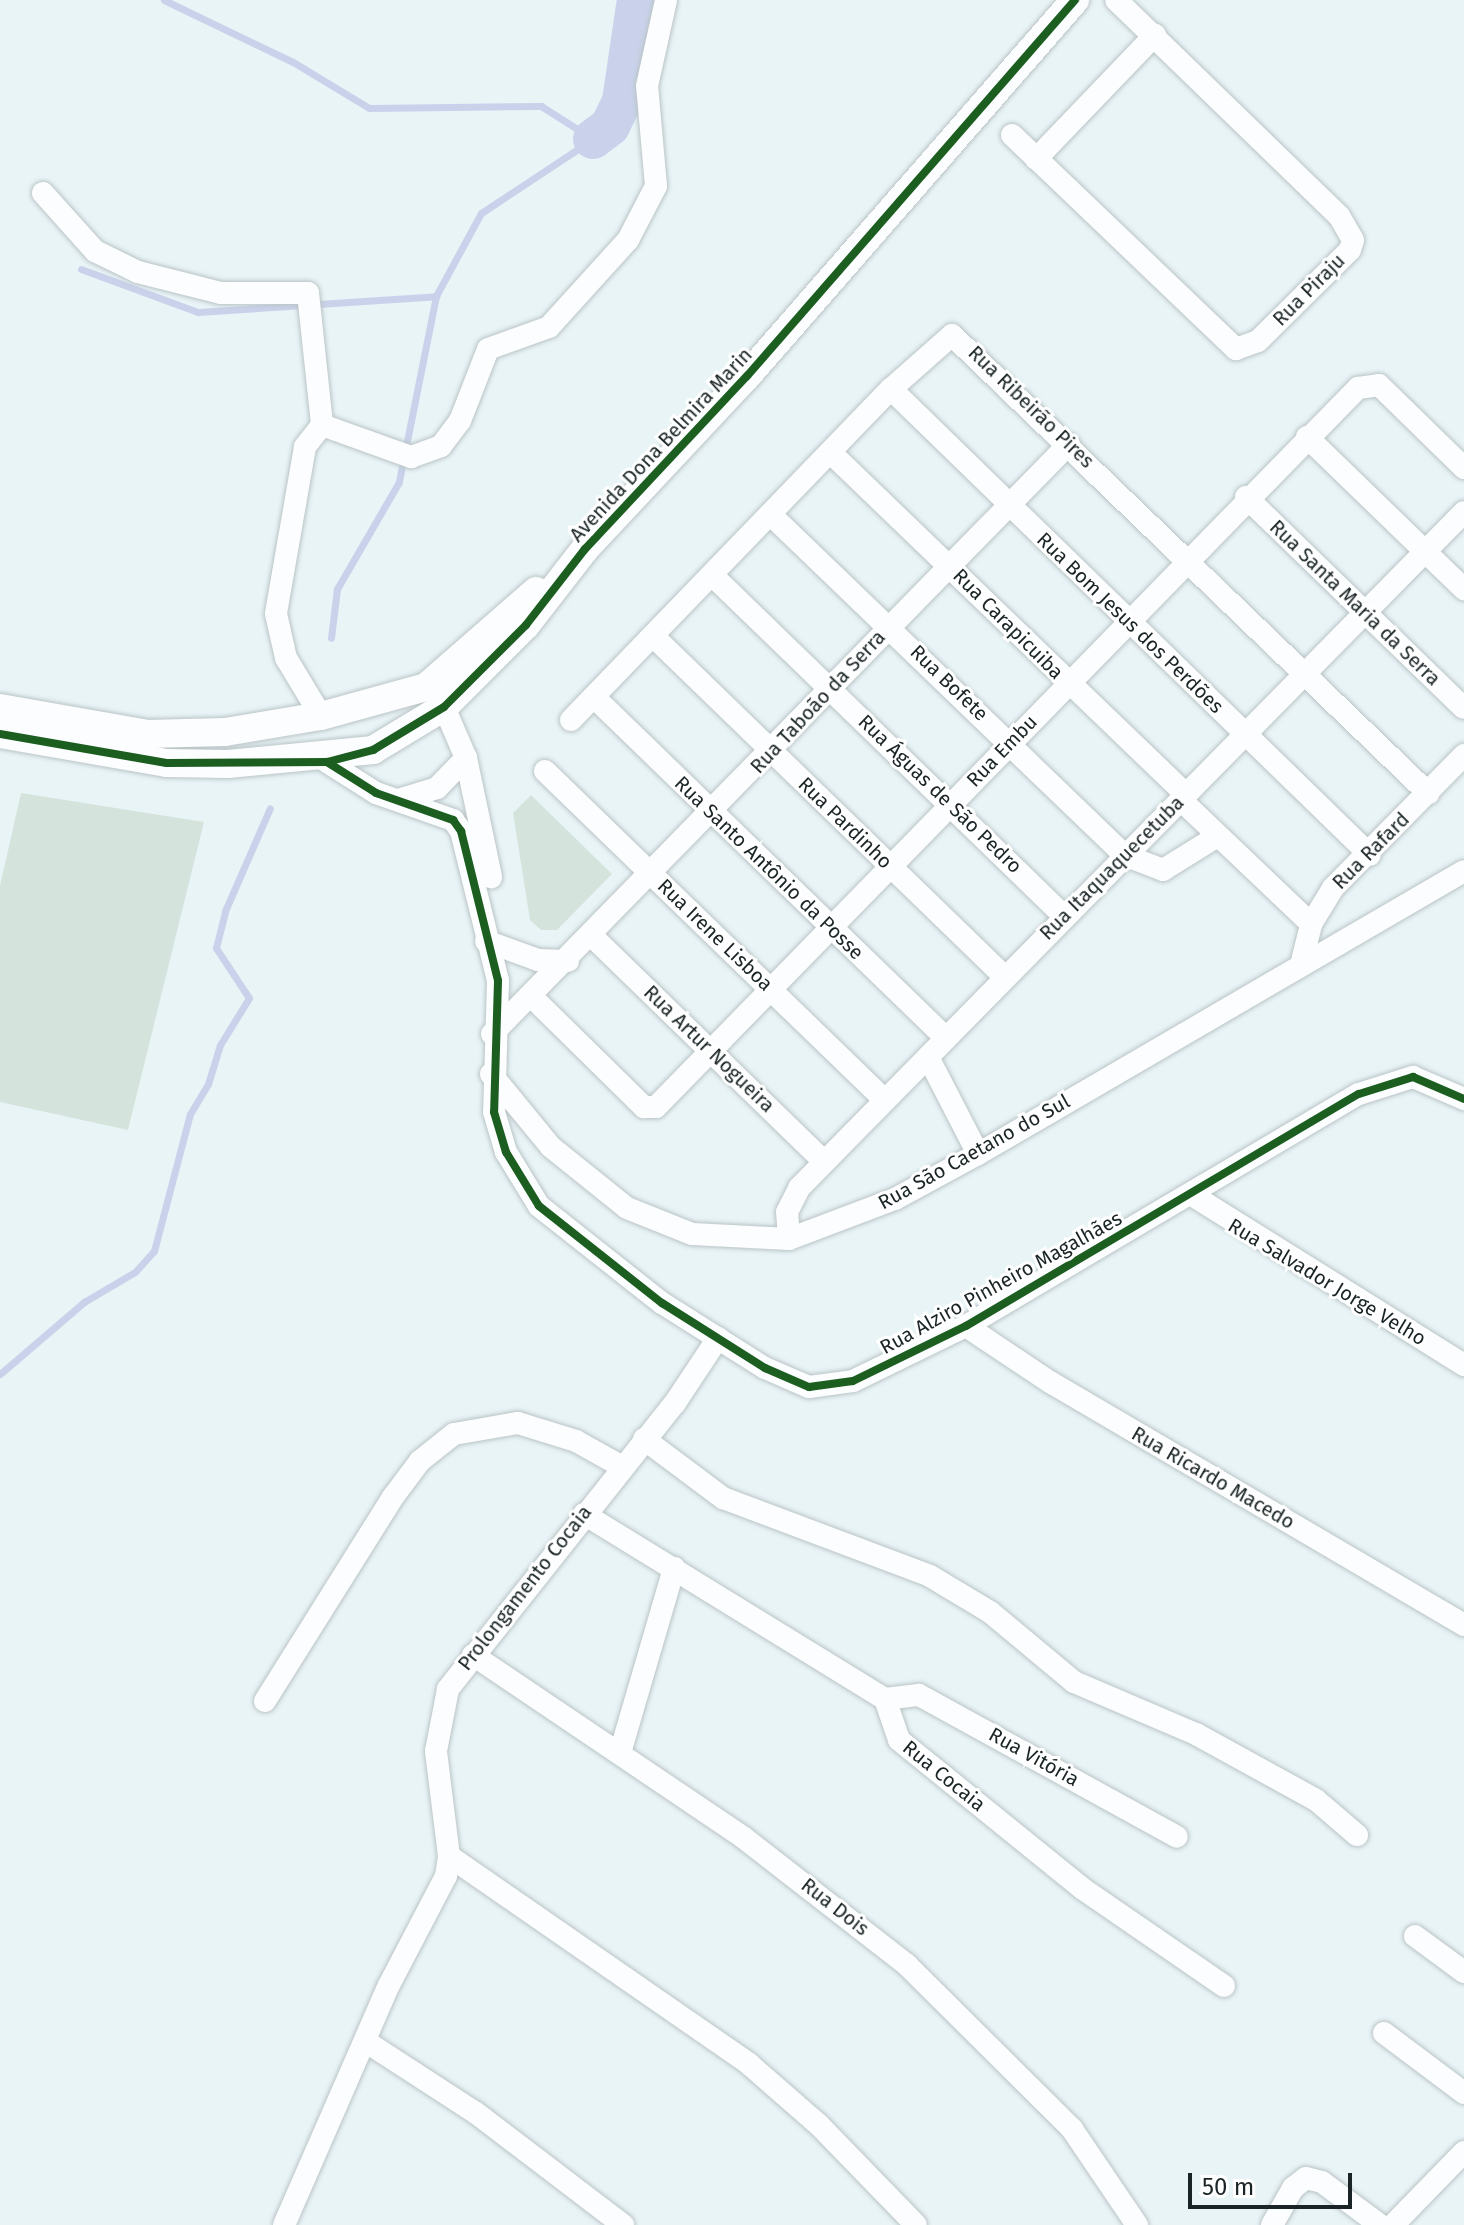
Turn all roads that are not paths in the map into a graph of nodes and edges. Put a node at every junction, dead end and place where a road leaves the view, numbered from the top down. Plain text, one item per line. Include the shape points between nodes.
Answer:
1 (666, 0) edge
2 (1075, 0) edge
3 (1116, 0) edge
4 (1155, 35) junction
5 (1012, 135) dead end
6 (1036, 159) junction
7 (43, 193) dead end
8 (891, 389) junction
9 (322, 425) junction
10 (1307, 437) junction
11 (1069, 444) junction
12 (830, 452) junction
13 (1464, 468) edge
14 (1246, 497) junction
15 (1010, 506) junction
16 (1464, 512) edge
17 (770, 514) junction
18 (1425, 551) junction
19 (1187, 559) junction
20 (950, 567) junction
21 (712, 575) junction
22 (1464, 589) edge
23 (1366, 612) junction
24 (1127, 621) junction
25 (890, 626) junction
26 (653, 636) junction
27 (1307, 674) junction
28 (1067, 683) junction
29 (832, 688) junction
30 (379, 695) junction
31 (435, 697) junction
32 (594, 697) junction
33 (0, 708) edge
34 (1464, 708) edge
35 (321, 716) junction
36 (571, 720) dead end
37 (0, 734) edge
38 (1247, 735) junction
39 (1010, 742) junction
40 (771, 753) junction
41 (1464, 755) edge
42 (326, 756) junction
43 (466, 758) junction
44 (545, 771) dead end
45 (1428, 793) junction
46 (1183, 798) junction
47 (397, 801) junction
48 (950, 804) junction
49 (712, 814) junction
50 (1216, 837) junction
51 (1124, 855) junction
52 (1370, 855) junction
53 (890, 866) junction
54 (1464, 871) edge
55 (653, 876) junction
56 (1063, 915) junction
57 (1311, 924) junction
58 (831, 927) junction
59 (593, 937) junction
60 (494, 943) junction
61 (568, 961) junction
62 (1302, 961) junction
63 (1004, 976) junction
64 (772, 990) junction
65 (533, 998) junction
66 (492, 1034) junction
67 (946, 1038) junction
68 (712, 1052) junction
69 (928, 1057) junction
70 (491, 1074) junction
71 (1464, 1099) edge
72 (884, 1100) junction
73 (978, 1154) junction
74 (824, 1162) junction
75 (1192, 1195) junction
76 (789, 1239) junction
77 (966, 1326) junction
78 (718, 1338) junction
79 (1464, 1365) edge
80 (644, 1439) junction
81 (621, 1466) junction
82 (584, 1514) junction
83 (674, 1568) junction
84 (1464, 1625) edge
85 (473, 1655) junction
86 (885, 1699) junction
87 (265, 1701) dead end
88 (620, 1753) junction
89 (1357, 1835) dead end
90 (1177, 1837) dead end
91 (449, 1856) junction
92 (1415, 1936) dead end
93 (1464, 1972) edge
94 (1224, 1986) dead end
95 (1384, 2033) dead end
96 (365, 2041) junction
97 (1464, 2093) edge
98 (1464, 2152) edge
99 (1133, 2223) edge
100 (284, 2225) edge
101 (623, 2225) edge
102 (916, 2225) edge
103 (1272, 2225) edge
104 (1380, 2225) edge
105 (1393, 2225) edge

1 - 9 street via 647,86 656,186 649,210 549,327 488,349 460,421 441,446 411,457
2 - 31 main road, Avenida Dona Belmira Marin via 747,376 585,549 526,625
3 - 4 street, Rua Piraju
4 - 6 street
4 - 6 street, Rua Piraju via 1339,216 1353,240 1350,250 1258,341 1236,349
5 - 6 street, Rua Piraju
7 - 9 street via 95,251 138,272 221,293 308,293
8 - 11 street, Rua Ribeirão Pires via 946,338 959,337
8 - 12 street, Rua Ribeirão Pires
8 - 15 street, Rua Bom Jesus dos Perdões
9 - 35 street via 305,447 276,614 286,658
10 - 13 street, Rua Embu via 1358,388 1379,385
10 - 14 street, Rua Embu
10 - 18 street
11 - 15 street, Rua Taboão da Serra
11 - 19 street, Rua Ribeirão Pires
12 - 17 street, Rua Ribeirão Pires
12 - 20 street, Rua Carapicuiba
14 - 19 street, Rua Embu
14 - 23 street, Rua Santa Maria da Serra
15 - 20 street, Rua Taboão da Serra
15 - 24 street, Rua Bom Jesus dos Perdões
16 - 18 street, Rua Itaquaquecetuba
17 - 21 street, Rua Ribeirão Pires
17 - 25 street, Rua Bofete
18 - 22 street
18 - 23 street, Rua Itaquaquecetuba
19 - 24 street, Rua Embu
19 - 27 street, Rua Ribeirão Pires
20 - 25 street, Rua Taboão da Serra
20 - 28 street, Rua Carapicuiba
21 - 26 street, Rua Ribeirão Pires
21 - 29 street, Rua Águas de São Pedro
23 - 27 street, Rua Itaquaquecetuba
23 - 34 street, Rua Santa Maria da Serra
24 - 28 street, Rua Embu
24 - 38 street, Rua Bom Jesus dos Perdões
25 - 29 street, Rua Taboão da Serra
25 - 39 street, Rua Bofete
26 - 32 street, Rua Ribeirão Pires
26 - 40 street, Rua Pardinho
27 - 38 street, Rua Itaquaquecetuba
27 - 45 street, Rua Ribeirão Pires
28 - 39 street, Rua Embu
28 - 46 street, Rua Carapicuiba
29 - 40 street, Rua Taboão da Serra
29 - 48 street, Rua Águas de São Pedro
30 - 31 main road
30 - 35 main road
30 - 42 main road via 345,722
31 - 42 main road, Avenida Dona Belmira Marin via 373,750
31 - 43 street
32 - 36 street, Rua Ribeirão Pires
32 - 49 street, Rua Santo Antônio da Posse
33 - 35 main road via 147,734 225,732
37 - 42 main road, Avenida Dona Belmira Marin via 167,763
38 - 46 street, Rua Itaquaquecetuba
38 - 52 street, Rua Bom Jesus dos Perdões
39 - 48 street, Rua Embu
39 - 51 street, Rua Bofete
40 - 49 street, Rua Taboão da Serra
40 - 53 street, Rua Pardinho
41 - 45 street, Rua Rafard
42 - 47 street, Rua Alziro Pinheiro Magalhães
43 - 47 street via 437,788
43 - 60 street
44 - 55 street, Rua Irene Lisboa
45 - 52 street, Rua Rafard
46 - 50 street, Rua Carapicuiba
46 - 51 street, Rua Itaquaquecetuba
47 - 60 street, Rua Alziro Pinheiro Magalhães via 453,820 461,831
48 - 53 street, Rua Embu
48 - 56 street, Rua Águas de São Pedro
49 - 55 street, Rua Taboão da Serra
49 - 58 street, Rua Santo Antônio da Posse
50 - 51 street via 1163,870 1153,871
50 - 57 street, Rua Carapicuiba
51 - 56 street, Rua Itaquaquecetuba
52 - 57 street, Rua Rafard via 1333,888
53 - 58 street, Rua Embu
53 - 63 street, Rua Pardinho
54 - 62 street, Rua São Caetano do Sul
55 - 59 street, Rua Taboão da Serra
55 - 64 street, Rua Irene Lisboa
56 - 63 street, Rua Itaquaquecetuba
57 - 62 street, Rua Rafard
58 - 64 street, Rua Embu
58 - 67 street, Rua Santo Antônio da Posse
59 - 61 street, Rua Taboão da Serra
59 - 68 street, Rua Artur Nogueira
60 - 61 street via 538,960
60 - 66 street, Rua Alziro Pinheiro Magalhães via 498,981
61 - 65 street, Rua Taboão da Serra
62 - 73 street, Rua São Caetano do Sul
63 - 67 street, Rua Itaquaquecetuba
64 - 68 street, Rua Embu
64 - 72 street, Rua Irene Lisboa
65 - 66 street, Rua Taboão da Serra
65 - 68 street, Rua Embu via 644,1107 661,1104
66 - 70 street, Rua Alziro Pinheiro Magalhães
67 - 69 street, Rua Itaquaquecetuba
68 - 74 street, Rua Artur Nogueira
69 - 72 street, Rua Itaquaquecetuba
69 - 73 street
70 - 76 street, Rua São Caetano do Sul via 551,1147 627,1208 692,1234
70 - 78 street, Rua Alziro Pinheiro Magalhães via 506,1152 539,1206 602,1260
71 - 75 street, Rua Alziro Pinheiro Magalhães via 1429,1079 1384,1083
72 - 74 street, Rua Itaquaquecetuba
73 - 76 street, Rua São Caetano do Sul via 895,1199
74 - 76 street, Rua Itaquaquecetuba via 790,1202
75 - 77 street, Rua Alziro Pinheiro Magalhães
75 - 79 street, Rua Salvador Jorge Velho via 1286,1260
77 - 78 street, Rua Alziro Pinheiro Magalhães via 828,1389 790,1380
77 - 84 street, Rua Ricardo Macedo via 1050,1382
78 - 80 street, Prolongamento Cocaia
80 - 81 street, Prolongamento Cocaia
80 - 89 street via 723,1498 930,1576 990,1612 1074,1682 1196,1734 1316,1800
81 - 82 street, Prolongamento Cocaia
81 - 87 street via 576,1441 518,1423 454,1434 420,1461 393,1497
82 - 83 street
82 - 85 street, Prolongamento Cocaia
83 - 86 street
83 - 88 street
85 - 88 street, Rua Dois
85 - 91 street, Prolongamento Cocaia via 448,1689 438,1735
86 - 90 street, Rua Vitória via 919,1695
86 - 94 street, Rua Cocaia via 899,1740 1083,1889
88 - 99 street, Rua Dois via 803,1882 907,1965 1072,2129
91 - 96 street, Prolongamento Cocaia via 432,1911
91 - 102 street via 749,2064 819,2125
92 - 93 street
95 - 97 street
96 - 100 street, Prolongamento Cocaia
96 - 101 street via 476,2113
98 - 105 street
103 - 104 street via 1293,2188 1306,2178 1322,2182

